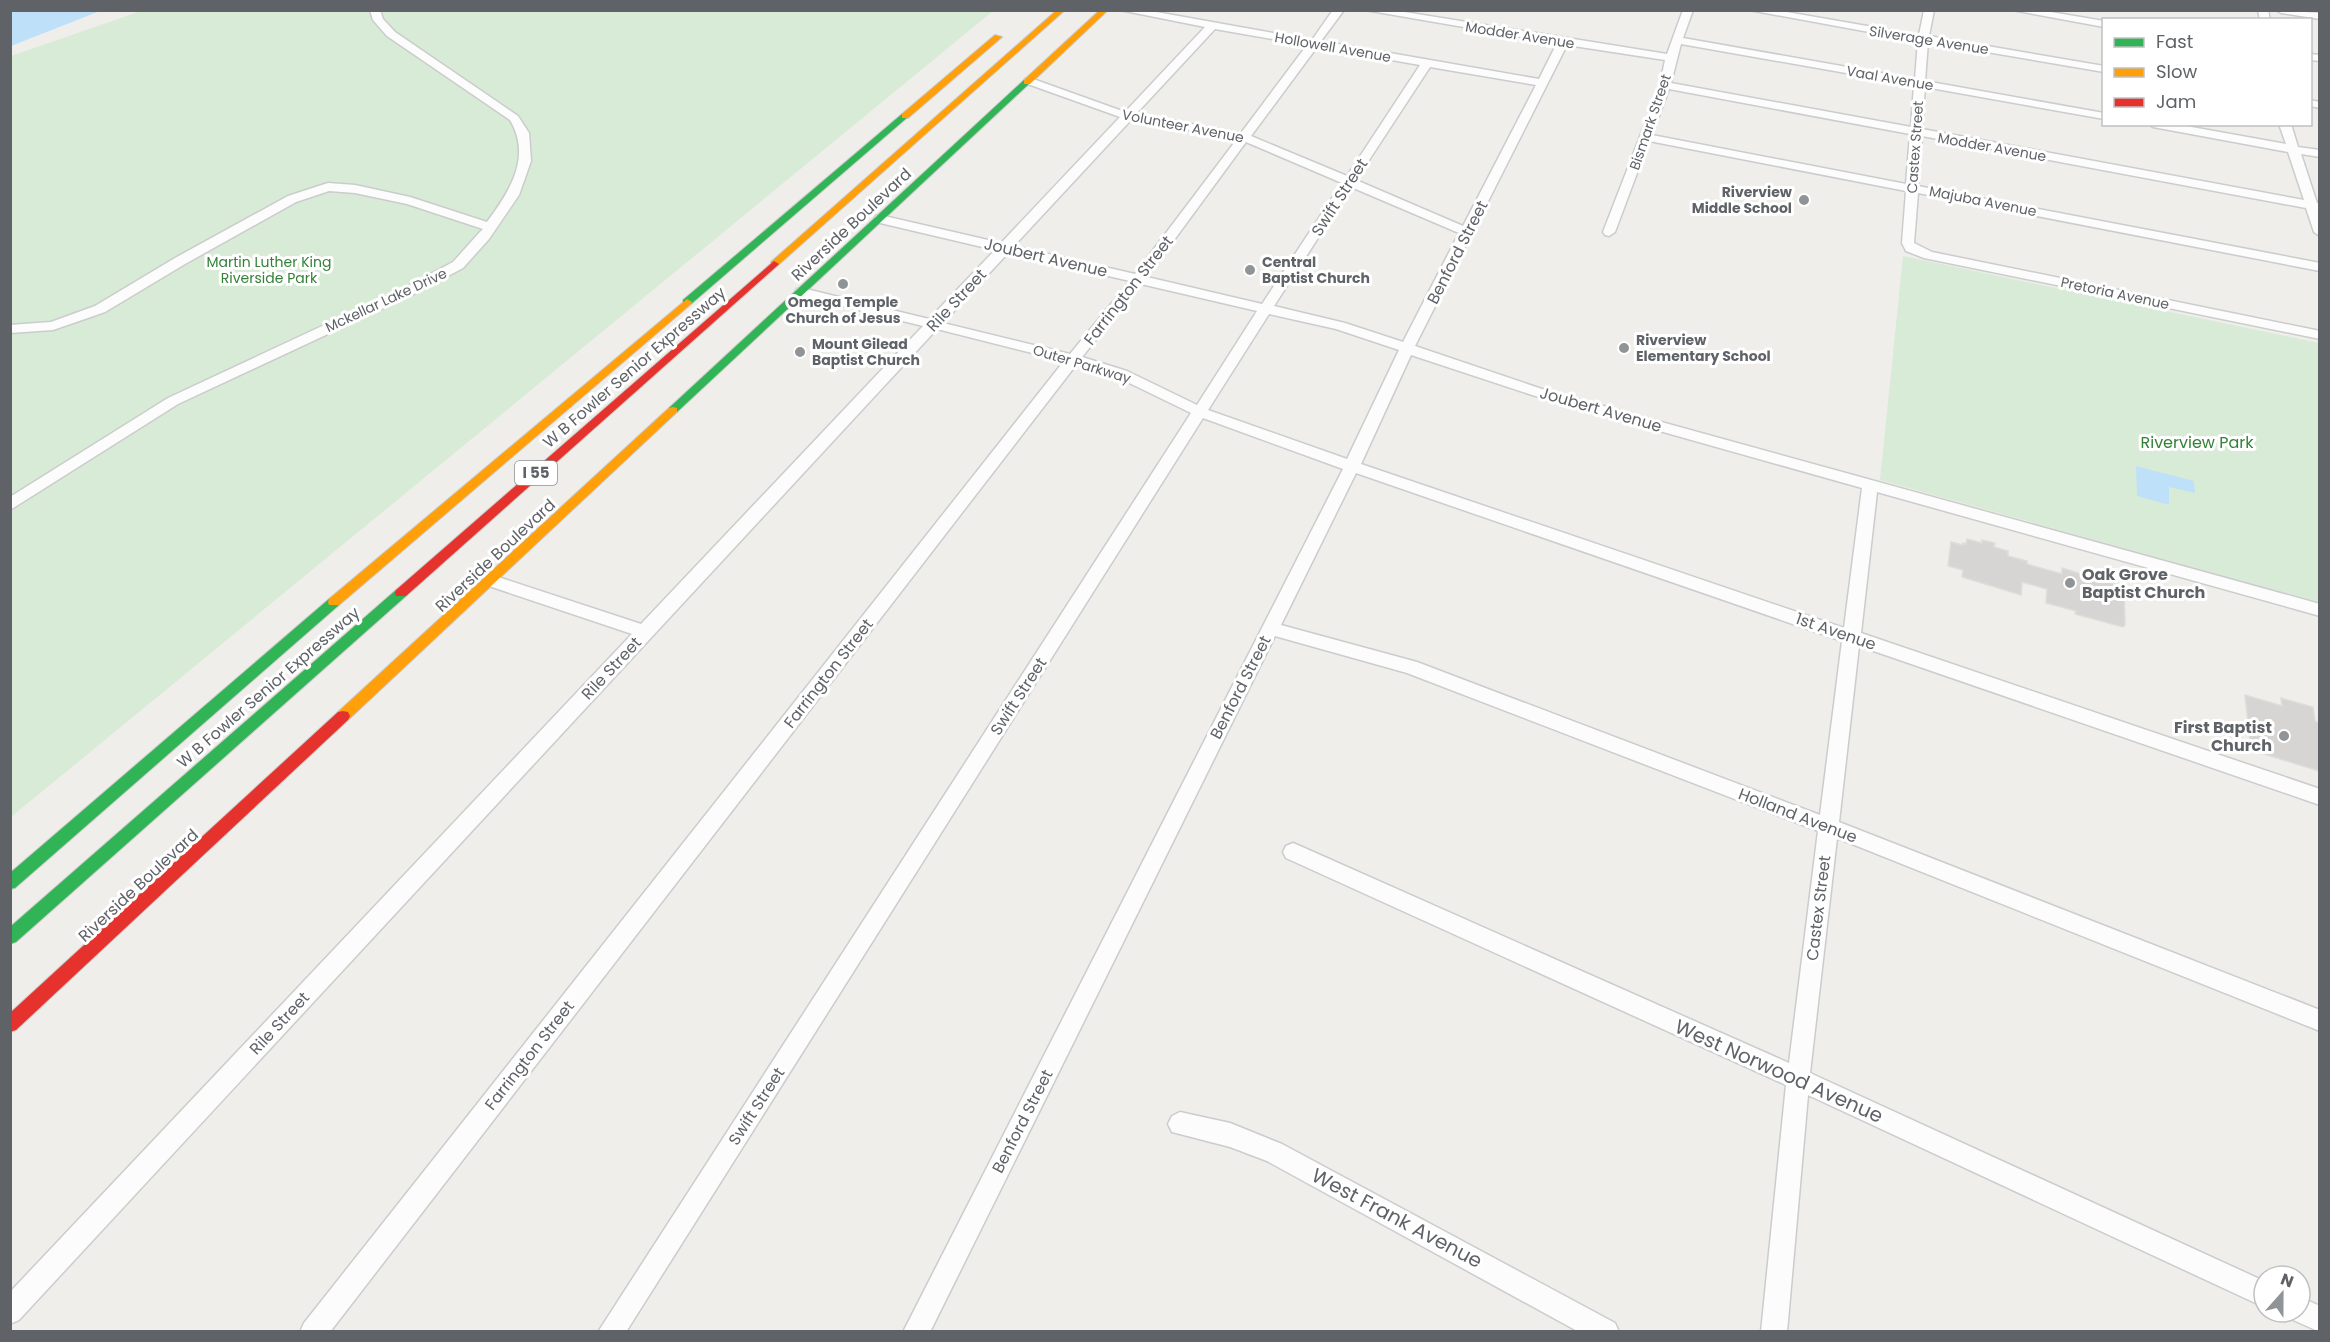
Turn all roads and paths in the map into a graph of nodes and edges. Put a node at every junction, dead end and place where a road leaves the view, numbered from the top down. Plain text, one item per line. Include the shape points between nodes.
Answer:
1 (375, 10) edge
2 (1062, 10) edge
3 (1105, 10) edge
4 (1125, 10) edge
5 (1339, 10) edge
6 (1370, 10) edge
7 (1688, 10) edge
8 (1754, 10) edge
9 (1929, 10) edge
10 (2017, 10) edge
11 (2281, 10) edge
12 (2319, 16) edge
13 (2102, 24) edge
14 (1212, 26) junction
15 (1008, 28) dead end
16 (1923, 39) junction
17 (1677, 40) junction
18 (1563, 42) junction
19 (1315, 44) junction
20 (1671, 57) junction
21 (1427, 63) junction
22 (2102, 69) edge
23 (1029, 81) junction
24 (1542, 83) junction
25 (1919, 84) junction
26 (1665, 85) junction
27 (1127, 116) junction
28 (2102, 116) edge
29 (2164, 126) edge
30 (2286, 126) edge
31 (1917, 133) junction
32 (1244, 136) junction
33 (1646, 137) junction
34 (2293, 149) junction
35 (2319, 154) edge
36 (1349, 182) junction
37 (1913, 188) junction
38 (2315, 206) edge
39 (880, 219) junction
40 (490, 227) junction
41 (1467, 232) junction
42 (1609, 232) dead end
43 (2319, 232) edge
44 (1005, 248) junction
45 (1911, 248) joint
46 (2319, 267) edge
47 (1139, 278) junction
48 (802, 292) junction
49 (1266, 308) junction
50 (933, 325) junction
51 (10, 329) edge
52 (2319, 335) edge
53 (1407, 348) junction
54 (1073, 359) junction
55 (1200, 412) junction
56 (1352, 466) junction
57 (1870, 485) junction
58 (10, 505) edge
59 (492, 580) junction
60 (2319, 610) edge
61 (1270, 628) junction
62 (645, 632) junction
63 (1851, 635) junction
64 (2319, 797) edge
65 (1828, 826) junction
66 (1293, 852) dead end
67 (10, 883) edge
68 (10, 937) edge
69 (2319, 1021) edge
70 (10, 1024) edge
71 (1798, 1079) junction
72 (1180, 1124) dead end
73 (2252, 1287) edge
74 (10, 1311) edge
75 (313, 1332) edge
76 (611, 1332) edge
77 (916, 1332) edge
78 (1606, 1332) edge
79 (1774, 1332) edge

1 - 40 street, Mckellar Lake Drive via 378,20 392,34 514,118 523,133 525,161 513,195
2 - 68 main road, W B Fowler Senior Expressway / I 55
3 - 23 main road, Riverside Boulevard
4 - 14 street, Hollowell Avenue
5 - 19 street, Farrington Street
6 - 18 street, Modder Avenue
7 - 17 street, Bismark Street
8 - 16 street, Silverage Avenue
9 - 16 street, Castex Street
10 - 13 street
11 - 12 street
14 - 19 street, Hollowell Avenue
14 - 27 street, Rile Street
15 - 67 main road, W B Fowler Senior Expressway / I 55
16 - 22 street, Silverage Avenue
16 - 25 street, Castex Street
17 - 20 street, Bismark Street
17 - 25 street, Vaal Avenue
18 - 20 street, Modder Avenue
18 - 24 street, Benford Street
19 - 21 street, Hollowell Avenue
19 - 32 street, Farrington Street
20 - 26 street, Bismark Street
21 - 24 street, Hollowell Avenue
21 - 36 street, Swift Street
23 - 27 street, Volunteer Avenue
23 - 39 main road, Riverside Boulevard
24 - 41 street, Benford Street
25 - 28 street, Vaal Avenue
25 - 31 street, Castex Street
26 - 31 street, Modder Avenue
26 - 33 street, Bismark Street
27 - 32 street, Volunteer Avenue
27 - 44 street, Rile Street
29 - 34 street
30 - 34 street
31 - 37 street, Castex Street
31 - 38 street, Modder Avenue
32 - 36 street, Volunteer Avenue
32 - 47 street, Farrington Street
33 - 37 street, Majuba Avenue
33 - 42 street, Bismark Street
34 - 35 street
34 - 38 street
36 - 41 street, Volunteer Avenue
36 - 49 street, Swift Street
37 - 45 street, Castex Street via 1908,243
37 - 46 street, Majuba Avenue
38 - 43 street
39 - 44 street, Joubert Avenue
39 - 48 main road, Riverside Boulevard
40 - 51 street via 410,201 328,187 292,200 100,309 53,326
40 - 58 street, Mckellar Lake Drive via 458,265 173,401
41 - 53 street, Benford Street
44 - 47 street, Joubert Avenue
44 - 50 street, Rile Street
45 - 52 street, Pretoria Avenue via 1929,255
47 - 49 street, Joubert Avenue
47 - 54 street, Farrington Street
48 - 50 street, Outer Parkway
48 - 59 main road, Riverside Boulevard
49 - 53 street, Joubert Avenue
49 - 55 street, Swift Street
50 - 54 street, Outer Parkway
50 - 62 street, Rile Street
53 - 56 street, Benford Street
53 - 57 street, Joubert Avenue via 1537,392
54 - 55 street, Outer Parkway via 1122,374
54 - 75 street, Farrington Street
55 - 56 street, Outer Parkway
55 - 76 street, Swift Street
56 - 61 street, Benford Street
56 - 63 street, 1st Avenue
57 - 60 street, Joubert Avenue
57 - 63 street, Castex Street
59 - 62 street
59 - 70 main road, Riverside Boulevard
61 - 65 street, Holland Avenue via 1411,668
61 - 77 street, Benford Street
62 - 74 street, Rile Street
63 - 64 street, 1st Avenue
63 - 65 street, Castex Street
65 - 69 street, Holland Avenue
65 - 71 street, Castex Street
66 - 71 street, West Norwood Avenue
71 - 73 street, West Norwood Avenue
71 - 79 street, Castex Street
72 - 78 street, West Frank Avenue via 1230,1135 1274,1152

